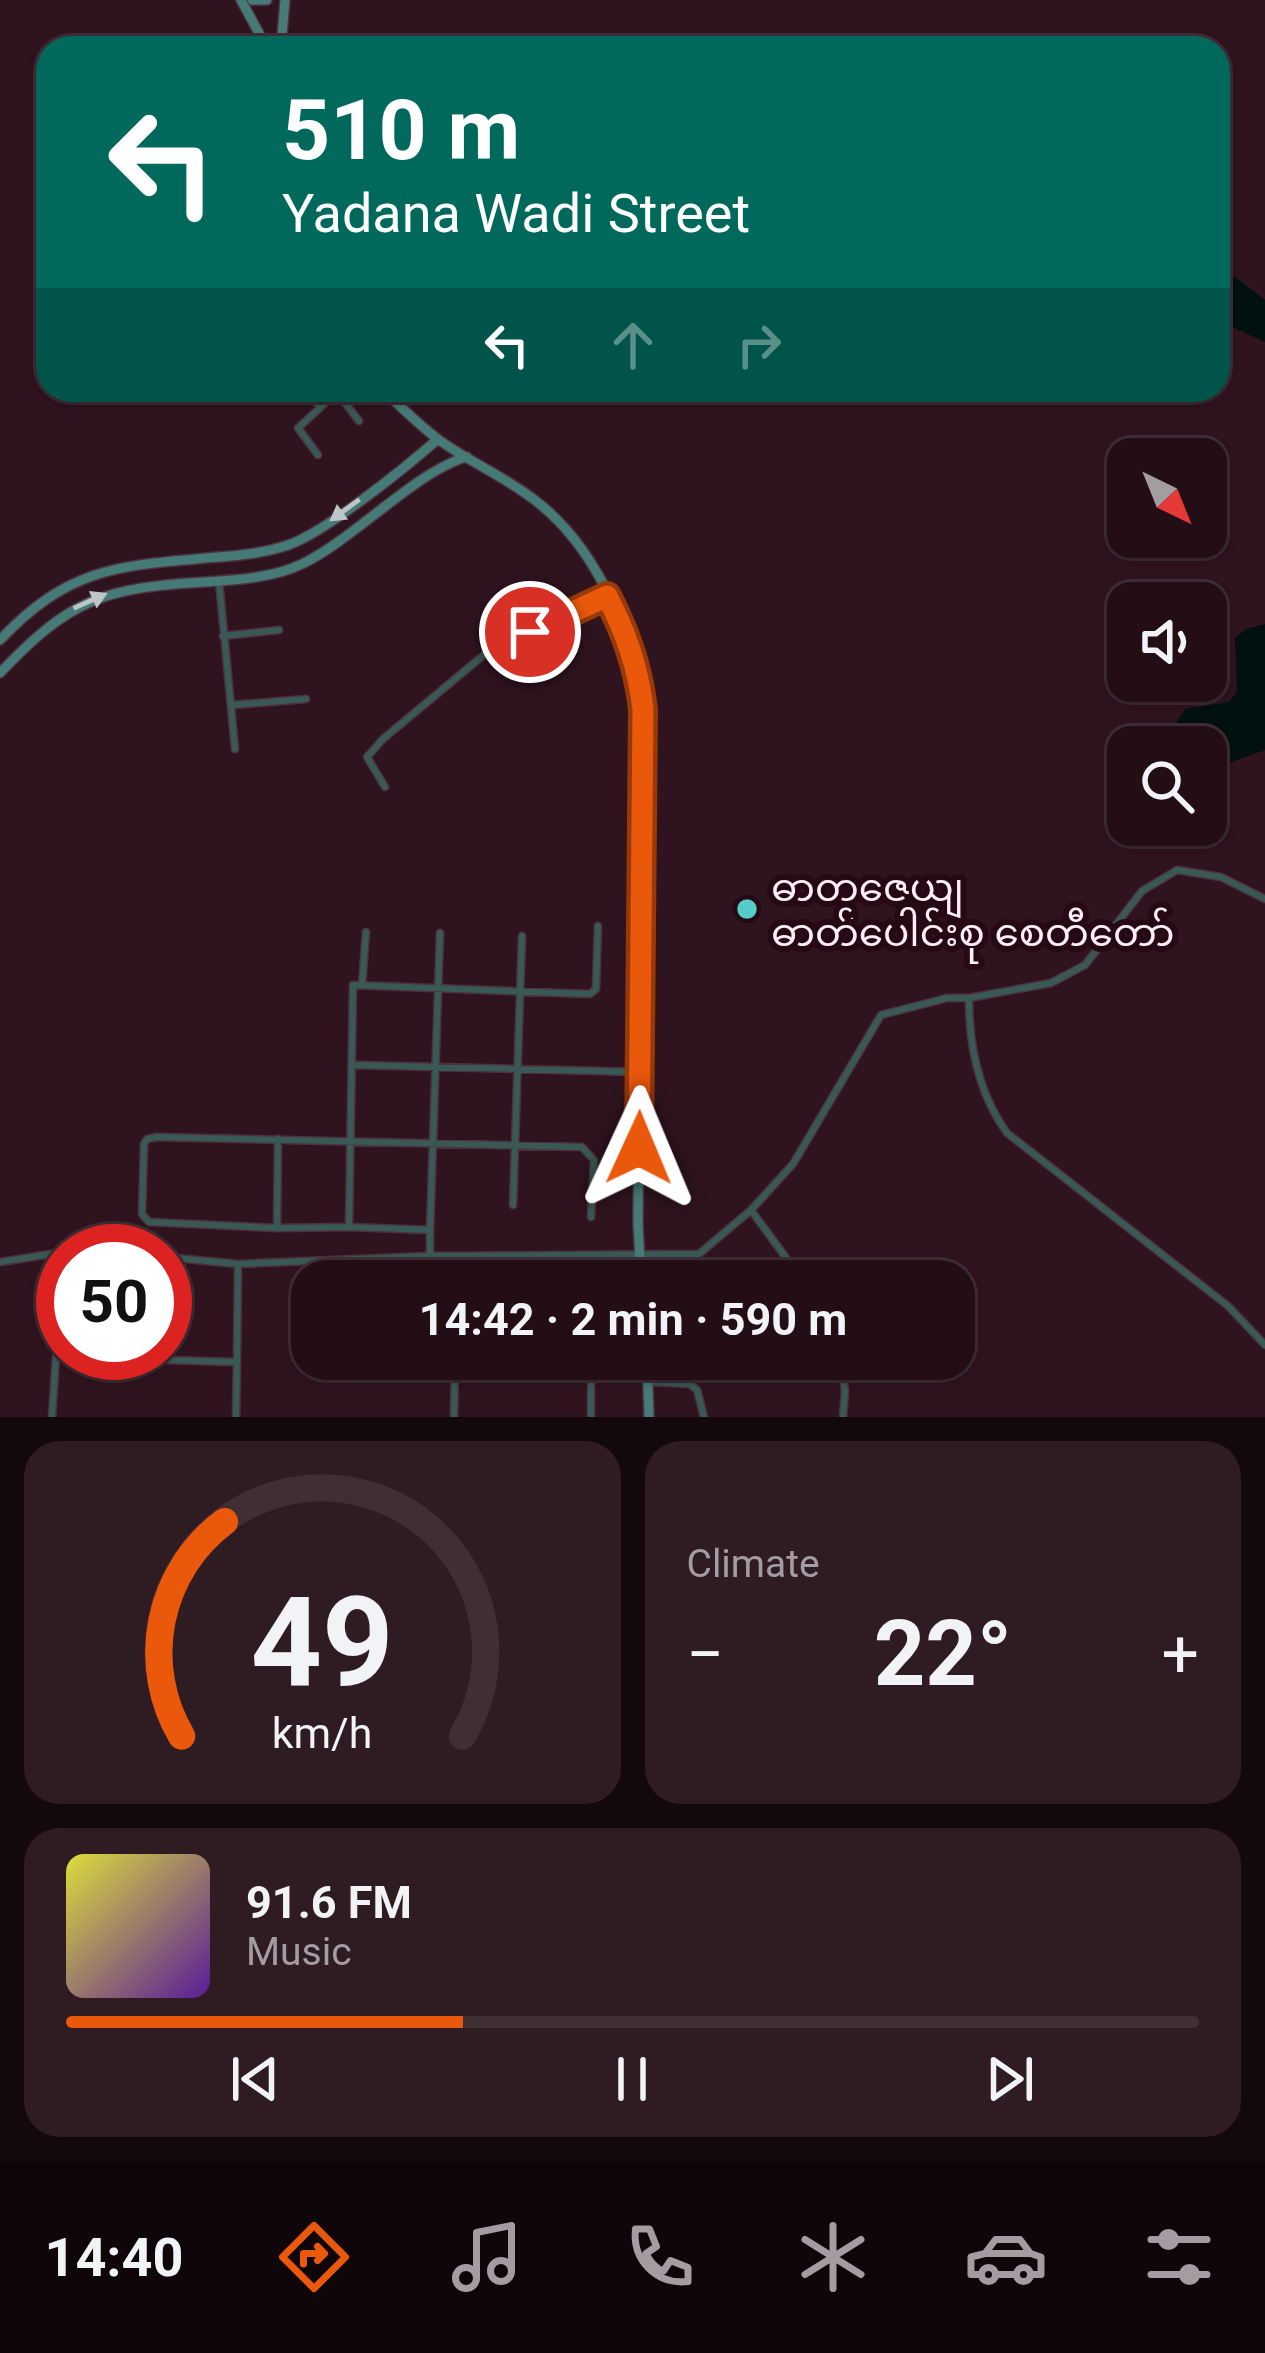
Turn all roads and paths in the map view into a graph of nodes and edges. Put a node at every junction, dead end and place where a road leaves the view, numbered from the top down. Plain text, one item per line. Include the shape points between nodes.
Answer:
1 (241, 0) edge
2 (253, 0) edge
3 (267, 0) edge
4 (286, 0) edge
5 (260, 36) edge
6 (282, 36) edge
7 (316, 402) edge
8 (326, 402) edge
9 (343, 402) edge
10 (396, 402) edge
11 (320, 407) junction
12 (359, 421) dead end
13 (438, 439) junction
14 (318, 455) dead end
15 (467, 458) junction
16 (230, 556) junction
17 (232, 580) junction
18 (219, 581) junction
19 (607, 596) junction
20 (279, 631) dead end
21 (223, 636) junction
22 (0, 640) edge
23 (0, 674) edge
24 (306, 699) dead end
25 (230, 705) junction
26 (235, 749) dead end
27 (385, 787) dead end
28 (1265, 899) edge
29 (598, 926) dead end
30 (366, 932) dead end
31 (440, 933) dead end
32 (522, 936) dead end
33 (362, 986) junction
34 (438, 991) junction
35 (521, 992) junction
36 (969, 998) junction
37 (355, 1065) junction
38 (436, 1067) junction
39 (519, 1070) junction
40 (640, 1072) junction
41 (278, 1139) junction
42 (351, 1140) junction
43 (434, 1142) junction
44 (516, 1144) junction
45 (513, 1205) dead end
46 (751, 1210) junction
47 (591, 1217) dead end
48 (349, 1227) junction
49 (278, 1228) junction
50 (430, 1230) junction
51 (640, 1254) junction
52 (36, 1256) edge
53 (430, 1256) junction
54 (192, 1260) edge
55 (640, 1260) edge
56 (788, 1260) edge
57 (0, 1262) edge
58 (238, 1264) junction
59 (1265, 1345) edge
60 (237, 1362) junction
61 (455, 1380) edge
62 (591, 1380) edge
63 (843, 1380) edge
64 (649, 1382) joint
65 (52, 1417) edge
66 (236, 1417) edge
67 (454, 1417) edge
68 (591, 1417) edge
69 (649, 1417) edge
70 (704, 1417) edge
71 (843, 1417) edge

1 - 5 main road
2 - 3 main road
4 - 6 main road
7 - 11 street
8 - 11 street
9 - 12 street
10 - 13 main road
11 - 14 street via 298,428
13 - 15 main road
13 -> 16 main road via 318,530 290,545
15 - 17 main road via 298,567
15 - 19 main road via 543,506
16 - 17 main road
16 - 22 main road via 105,570 46,597
17 - 18 main road
18 - 21 street
23 -> 18 main road via 59,616 87,601 139,587
19 - 27 street via 491,649 383,739 367,757
19 - 40 main road via 628,637 643,709
20 - 21 street
21 - 25 street
24 - 25 street
25 - 26 street
28 - 36 street via 1221,878 1177,870 1142,891 1084,965 1052,983
29 - 35 street via 594,992
30 - 33 street
31 - 34 street
32 - 35 street
33 - 34 street
33 - 37 street via 353,985
34 - 35 street
34 - 38 street
35 - 39 street
36 - 46 street via 880,1015 793,1164
36 - 59 street via 982,1083 1006,1133 1228,1306
37 - 38 street
37 - 42 street
38 - 39 street
38 - 43 street
39 - 40 street
39 - 44 street
40 - 51 main road
41 - 42 street
41 - 49 street
41 - 49 street via 147,1138 142,1214 169,1225
42 - 43 street
42 - 48 street
43 - 44 street
43 - 50 street
44 - 45 street
44 - 47 street via 589,1150
46 - 51 street via 699,1254
46 - 56 street
48 - 49 street
48 - 50 street
50 - 53 street
51 - 53 street
51 - 55 main road
52 - 57 street
53 - 58 street
54 - 58 street
58 - 60 street
60 - 65 street via 56,1357
60 - 66 street
61 - 67 street
62 - 68 street
63 - 71 street
64 - 69 main road
64 - 70 street via 691,1384

